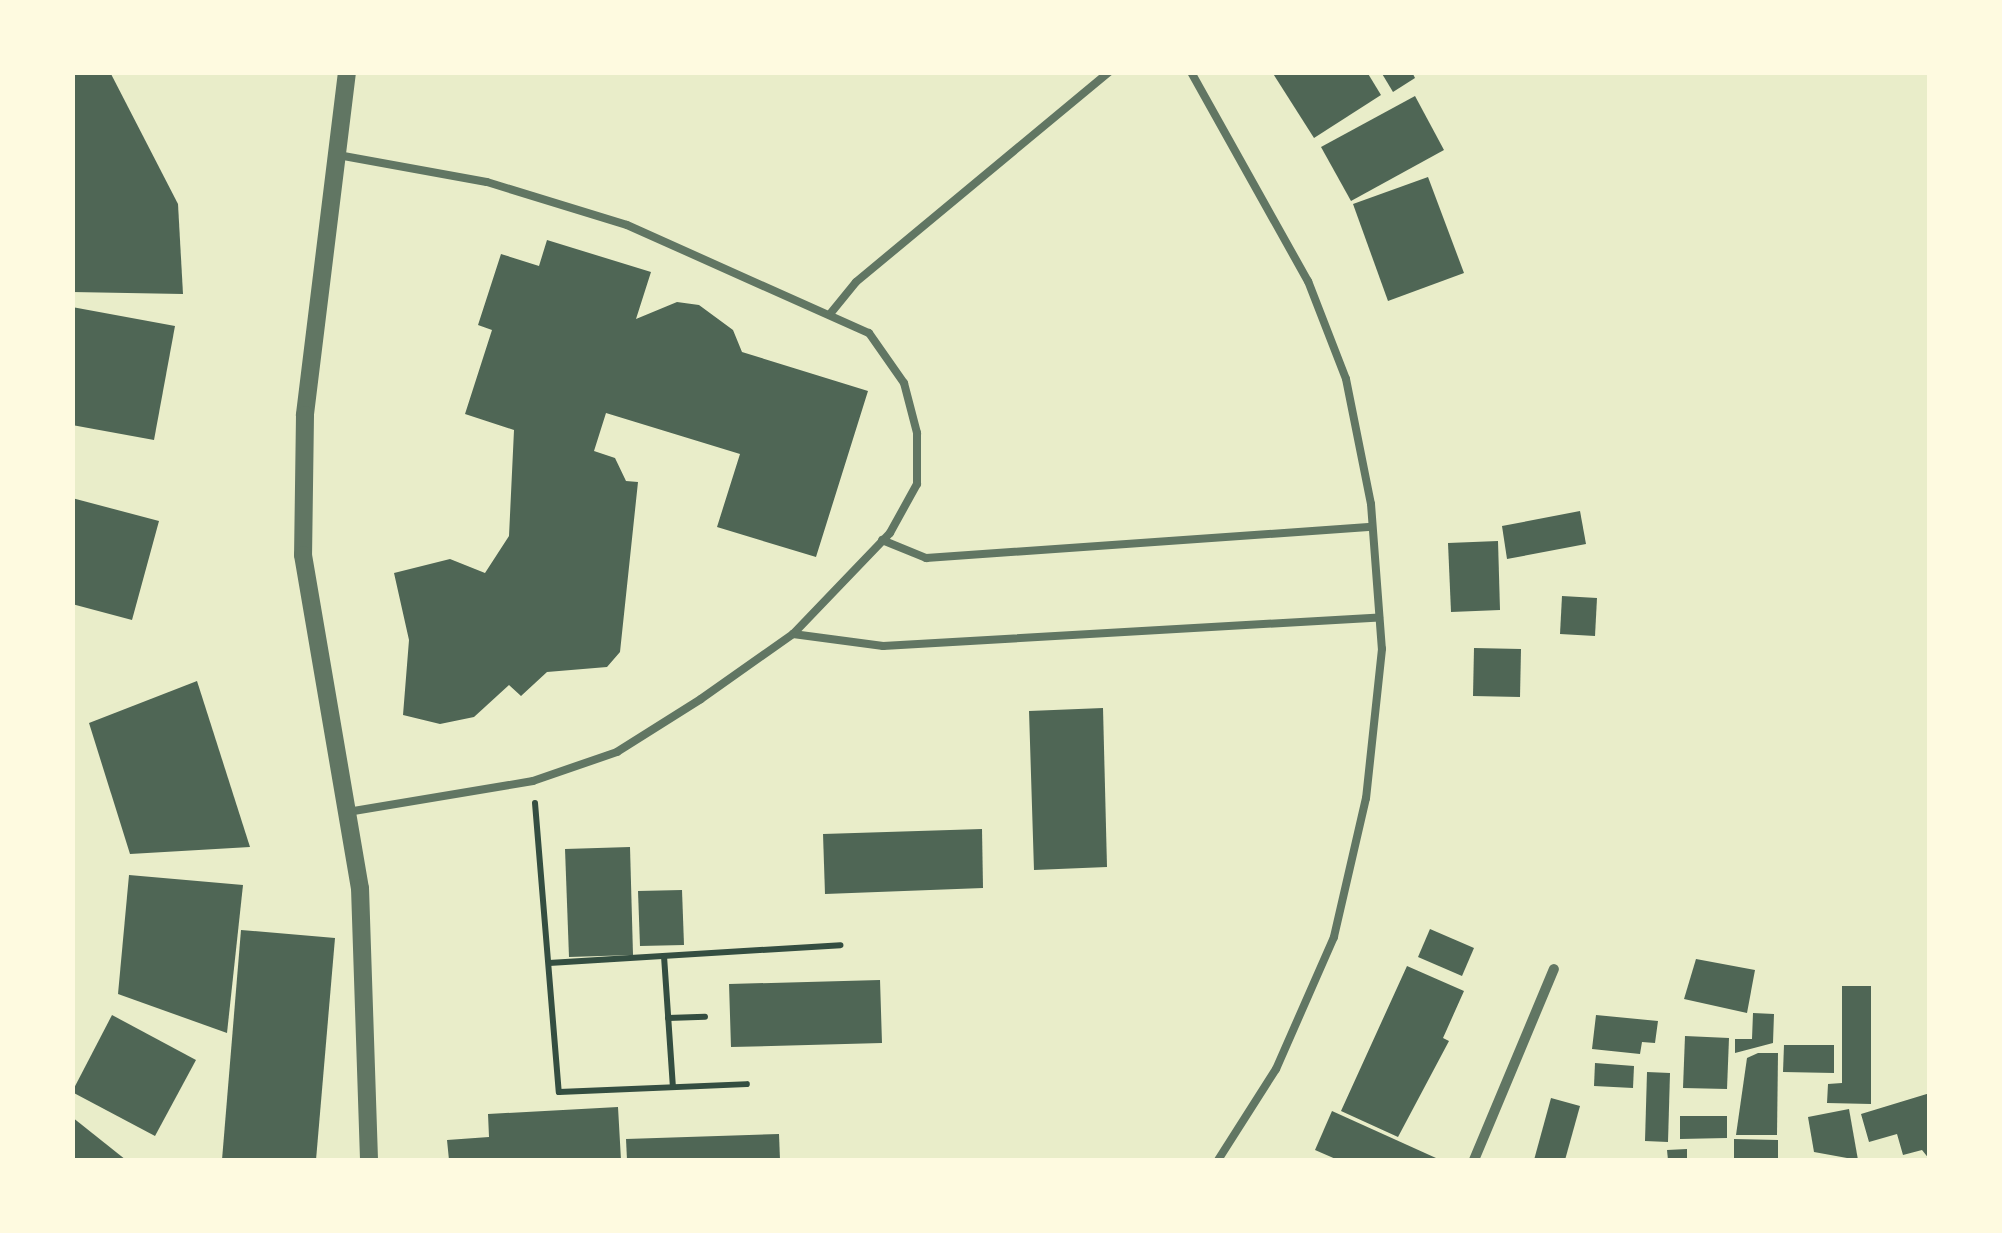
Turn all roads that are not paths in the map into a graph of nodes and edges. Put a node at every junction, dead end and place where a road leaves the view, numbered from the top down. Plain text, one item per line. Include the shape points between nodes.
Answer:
1 (347, 72) edge
2 (1108, 72) edge
3 (1191, 72) edge
4 (338, 154) junction
5 (830, 314) junction
6 (1372, 527) junction
7 (882, 540) junction
8 (1379, 617) junction
9 (793, 634) junction
10 (344, 812) junction
11 (1554, 968) dead end
12 (369, 1160) edge
13 (1218, 1160) edge
14 (1474, 1160) edge

1 - 4 street
2 - 5 lane via 856,282
3 - 6 lane via 1308,281 1346,380
4 - 5 lane via 488,182 626,226
4 - 10 street via 305,416 303,555
5 - 7 lane via 868,333 904,383 918,432 917,484
6 - 7 lane via 926,558
6 - 8 lane
7 - 9 lane
8 - 9 lane via 882,646
8 - 13 lane via 1366,798 1334,937 1276,1068
9 - 10 lane via 616,752 533,780
10 - 12 street via 360,888
11 - 14 street

